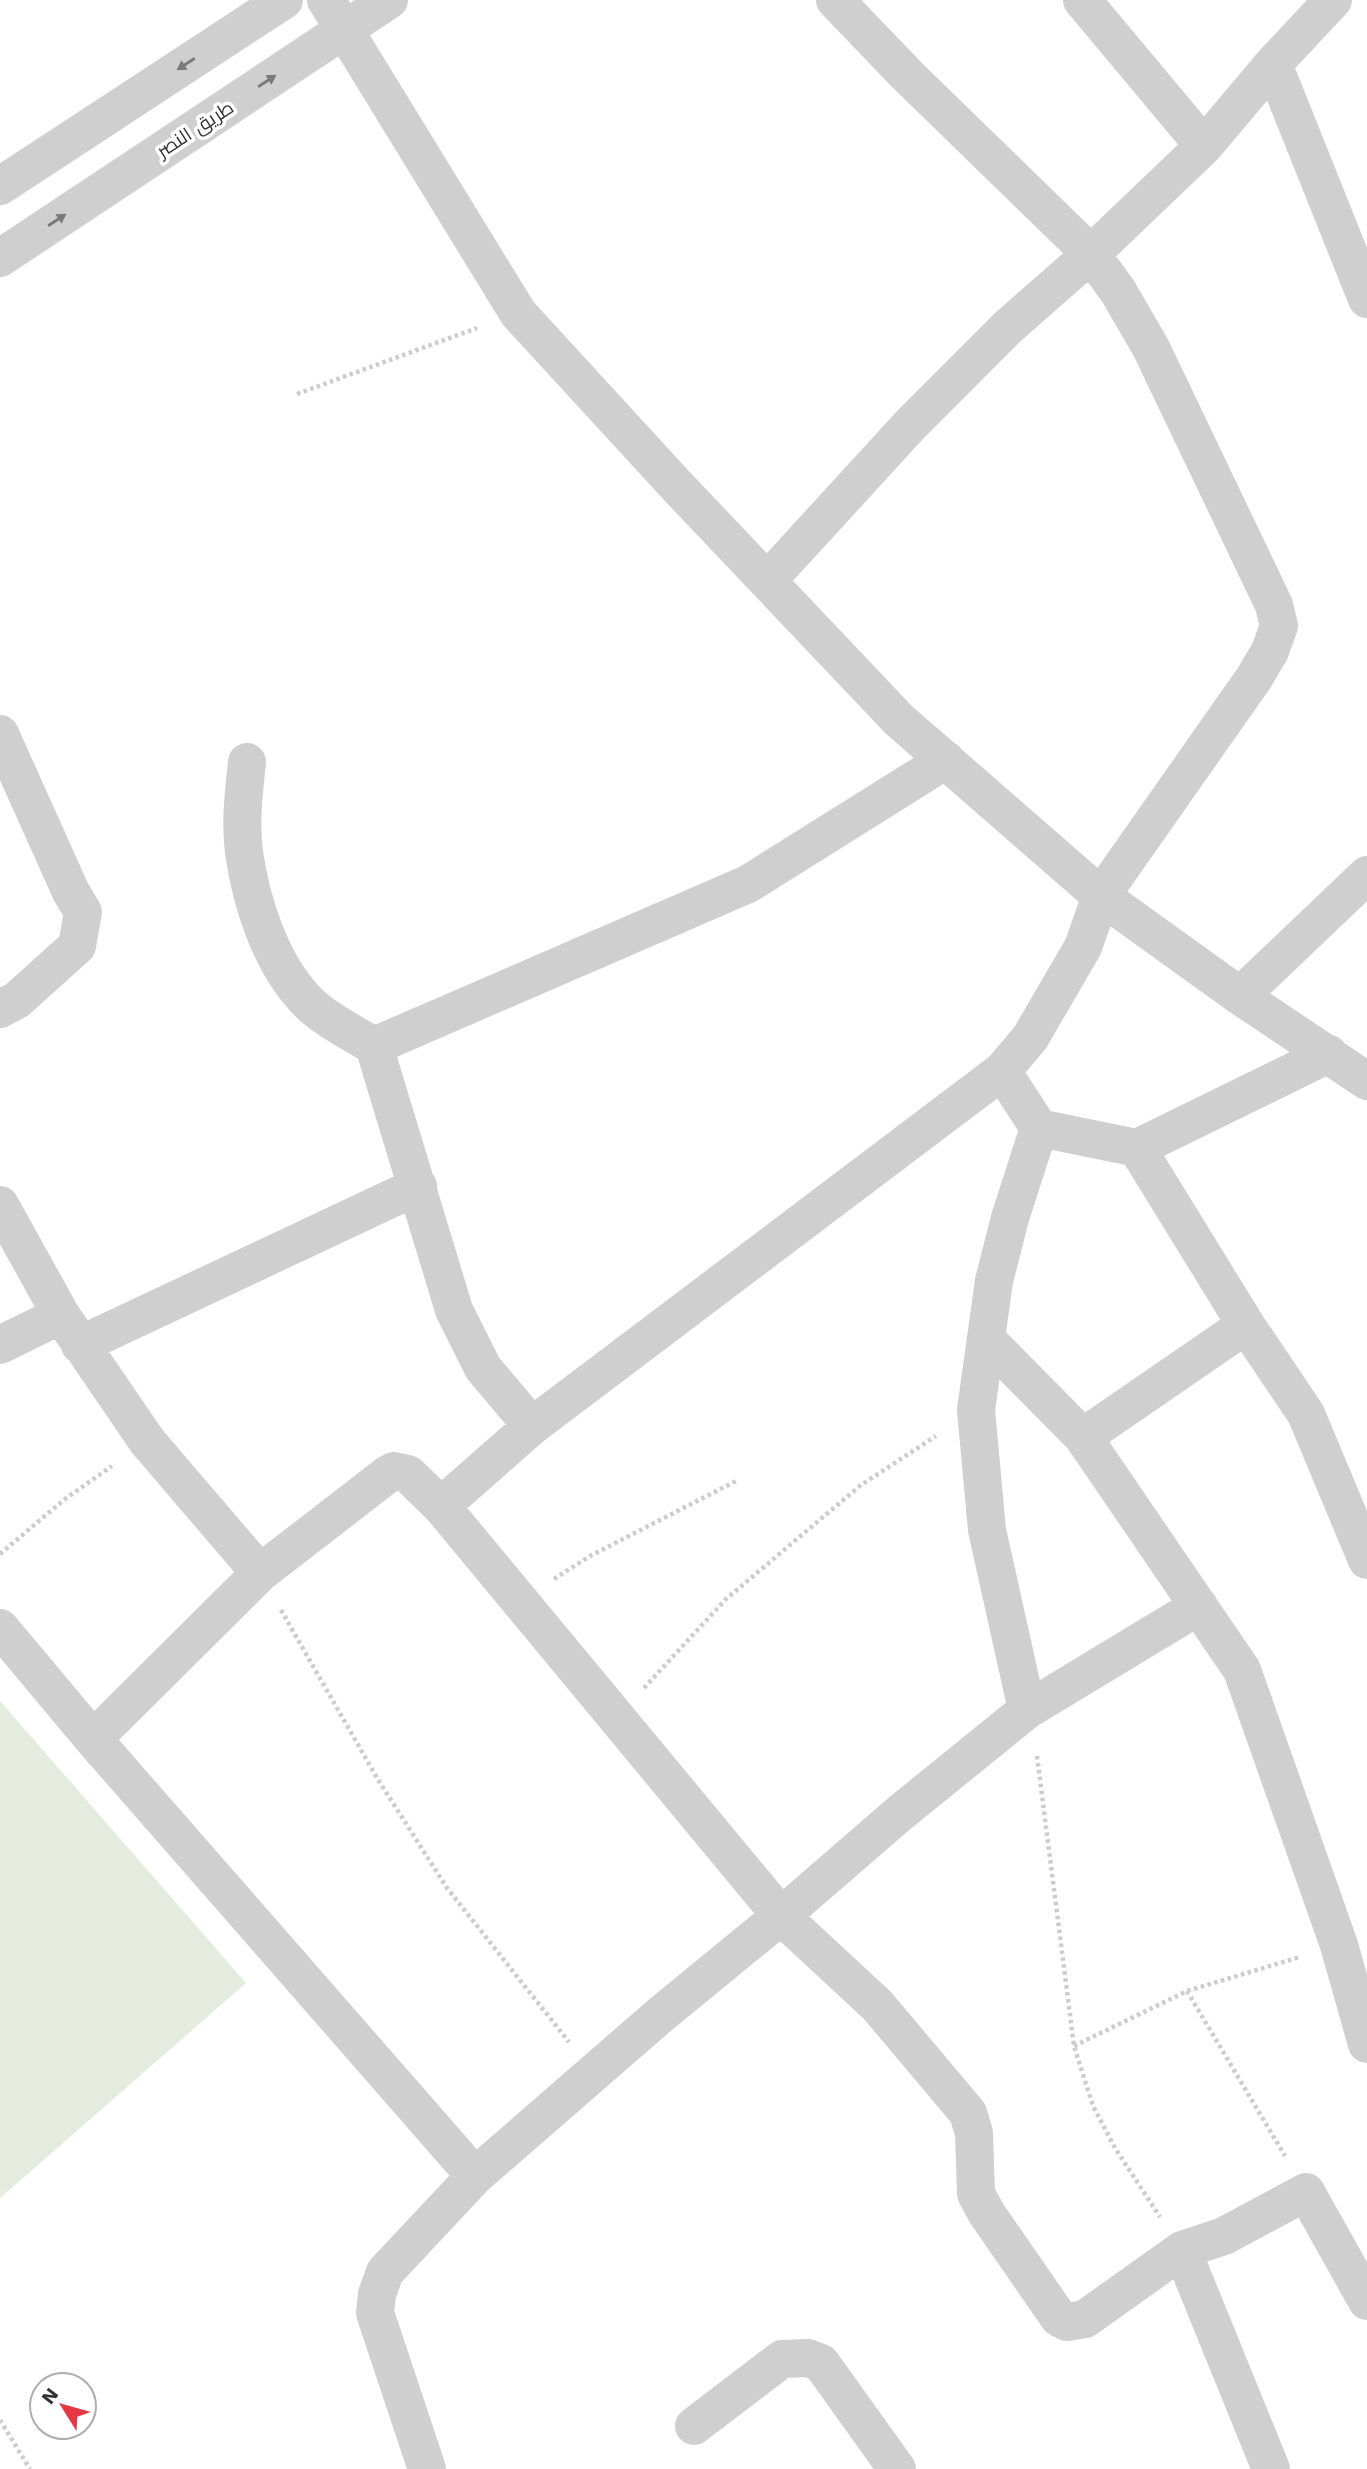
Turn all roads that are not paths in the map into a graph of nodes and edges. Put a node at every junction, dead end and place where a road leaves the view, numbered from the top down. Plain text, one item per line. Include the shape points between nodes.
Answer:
1 (284, 0) edge
2 (390, 0) edge
3 (835, 0) edge
4 (1082, 0) edge
5 (1333, 0) edge
6 (335, 15) edge
7 (1273, 64) junction
8 (1204, 146) junction
9 (0, 186) edge
10 (1091, 254) junction
11 (0, 258) edge
12 (1367, 299) edge
13 (768, 580) junction
14 (0, 734) edge
15 (946, 760) junction
16 (247, 762) dead end
17 (1367, 875) edge
18 (1101, 896) junction
19 (1240, 996) junction
20 (0, 1009) edge
21 (374, 1046) junction
22 (1329, 1054) junction
23 (1002, 1071) junction
24 (1367, 1081) edge
25 (1038, 1128) junction
26 (1137, 1148) junction
27 (418, 1186) junction
28 (0, 1205) edge
29 (1246, 1325) junction
30 (70, 1330) junction
31 (987, 1340) junction
32 (0, 1345) edge
33 (533, 1426) junction
34 (1083, 1437) junction
35 (441, 1506) junction
36 (1367, 1560) edge
37 (260, 1573) junction
38 (1199, 1606) junction
39 (0, 1628) edge
40 (1027, 1710) junction
41 (93, 1739) junction
42 (781, 1916) junction
43 (1353, 1941) edge
44 (1367, 2044) edge
45 (475, 2176) junction
46 (1352, 2245) edge
47 (1182, 2250) junction
48 (1367, 2301) edge
49 (694, 2426) dead end
50 (427, 2469) edge
51 (897, 2469) edge
52 (1271, 2469) edge

1 -> 9 street
2 - 6 street, طريق النصر
3 - 10 street
4 - 8 street
5 - 7 street
11 -> 6 street, طريق النصر
6 - 13 street via 518,313
7 - 8 street
7 - 12 street
8 - 10 street
10 - 13 street via 1009,326 910,425
10 - 18 street via 1151,348 1274,605 1279,626 1254,678
13 - 15 street via 899,720
14 - 20 street via 83,912 77,946 17,1000
15 - 18 street
15 - 21 street via 748,884
16 - 21 street via 244,851 272,953 304,999
17 - 19 street
18 - 19 street
18 - 23 street via 1083,947 1030,1038
19 - 22 street
21 - 27 street
22 - 24 street
22 - 26 street
23 - 25 street
23 - 33 street
25 - 26 street
25 - 31 street via 994,1281
26 - 29 street
27 - 30 street
27 - 33 street via 454,1310 483,1368
28 - 30 street
29 - 34 street
29 - 36 street via 1306,1415
30 - 32 street
30 - 37 street via 147,1441
31 - 34 street
31 - 40 street via 976,1410 987,1530
33 - 35 street
34 - 38 street
35 - 37 street via 414,1478 394,1471
35 - 42 street
37 - 41 street
38 - 40 street
38 - 43 street via 1242,1670
39 - 41 street
40 - 42 street
41 - 45 street
42 - 45 street
42 - 47 street via 877,2005 968,2113 974,2133 976,2194 1059,2318 1067,2322 1085,2319
43 - 44 street
45 - 50 street via 385,2272 377,2294 379,2324
46 - 47 street via 1306,2192 1224,2235
46 - 48 street
47 - 52 street
49 - 51 street via 782,2359 808,2358 821,2363

